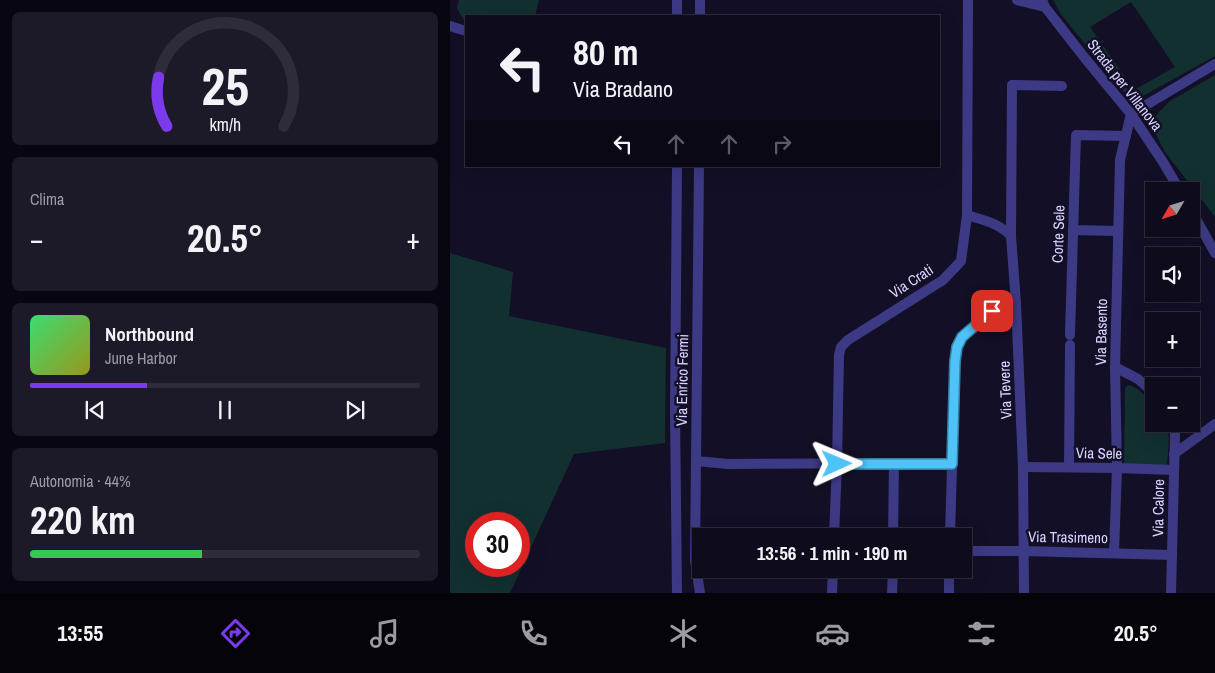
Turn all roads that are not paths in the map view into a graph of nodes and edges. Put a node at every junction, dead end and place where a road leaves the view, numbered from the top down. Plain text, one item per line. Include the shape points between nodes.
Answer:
1 (677, 0) edge
2 (700, 0) edge
3 (968, 0) edge
4 (1017, 0) edge
5 (1043, 3) edge
6 (677, 15) edge
7 (700, 15) edge
8 (450, 26) edge
9 (465, 31) edge
10 (1215, 64) edge
11 (1062, 86) dead end
12 (1131, 114) junction
13 (1126, 136) junction
14 (677, 167) edge
15 (699, 167) edge
16 (1175, 182) edge
17 (967, 215) junction
18 (1200, 226) edge
19 (1073, 230) junction
20 (1118, 230) junction
21 (1011, 236) junction
22 (1215, 253) edge
23 (1016, 303) junction
24 (1115, 367) junction
25 (1145, 385) edge
26 (1215, 424) edge
27 (1174, 432) edge
28 (1174, 454) junction
29 (696, 461) junction
30 (837, 464) junction
31 (894, 464) junction
32 (952, 464) junction
33 (1023, 467) junction
34 (1069, 467) junction
35 (1116, 468) junction
36 (1174, 470) junction
37 (698, 528) edge
38 (834, 528) edge
39 (894, 528) edge
40 (950, 528) edge
41 (972, 551) edge
42 (1023, 551) junction
43 (1114, 553) junction
44 (1172, 555) junction
45 (698, 578) edge
46 (833, 578) edge
47 (893, 578) edge
48 (949, 578) edge
49 (677, 593) edge
50 (700, 593) edge
51 (832, 593) edge
52 (892, 593) edge
53 (949, 593) edge
54 (1024, 593) edge
55 (1172, 593) edge

1 - 6 street
2 - 7 street
3 - 17 street, Via Crati
4 - 5 street
5 - 12 street, Strada per Villanova
8 - 9 street
10 - 12 street
11 - 21 street, Via Tevere via 1012,85
12 - 13 street, Via Basento
12 - 16 street, Strada per Villanova
13 - 19 street, Corte Sele via 1076,135
13 - 20 street, Via Basento via 1120,160
14 - 49 street, Via Enrico Fermi
15 - 29 street, Via Enrico Fermi
17 - 21 street via 995,223
17 - 30 street, Via Crati via 961,261 949,274 841,347
18 - 22 street
19 - 20 street
19 - 34 street, Corte Sele
20 - 24 street, Via Basento
21 - 23 street, Via Tevere
23 - 32 street via 992,311 962,337 957,347
23 - 33 street, Via Tevere
24 - 25 street
24 - 35 street, Via Basento
26 - 28 street
27 - 28 street, Via Calore
28 - 36 street, Via Calore
29 - 30 street
29 - 37 street, Via Enrico Fermi
30 - 31 street
30 - 38 street, Via Crati
31 - 32 street
31 - 39 street
32 - 40 street
33 - 34 street, Via Sele
33 - 42 street, Via Tevere
34 - 35 street, Via Sele
35 - 36 street, Via Sele
35 - 43 street, Via Basento
36 - 44 street, Via Calore
41 - 42 street, Via Trasimeno
42 - 43 street, Via Trasimeno
42 - 54 street, Via Tevere
43 - 44 street, Via Trasimeno
44 - 55 street, Via Calore
45 - 50 street, Via Enrico Fermi
46 - 51 street
47 - 52 street
48 - 53 street

